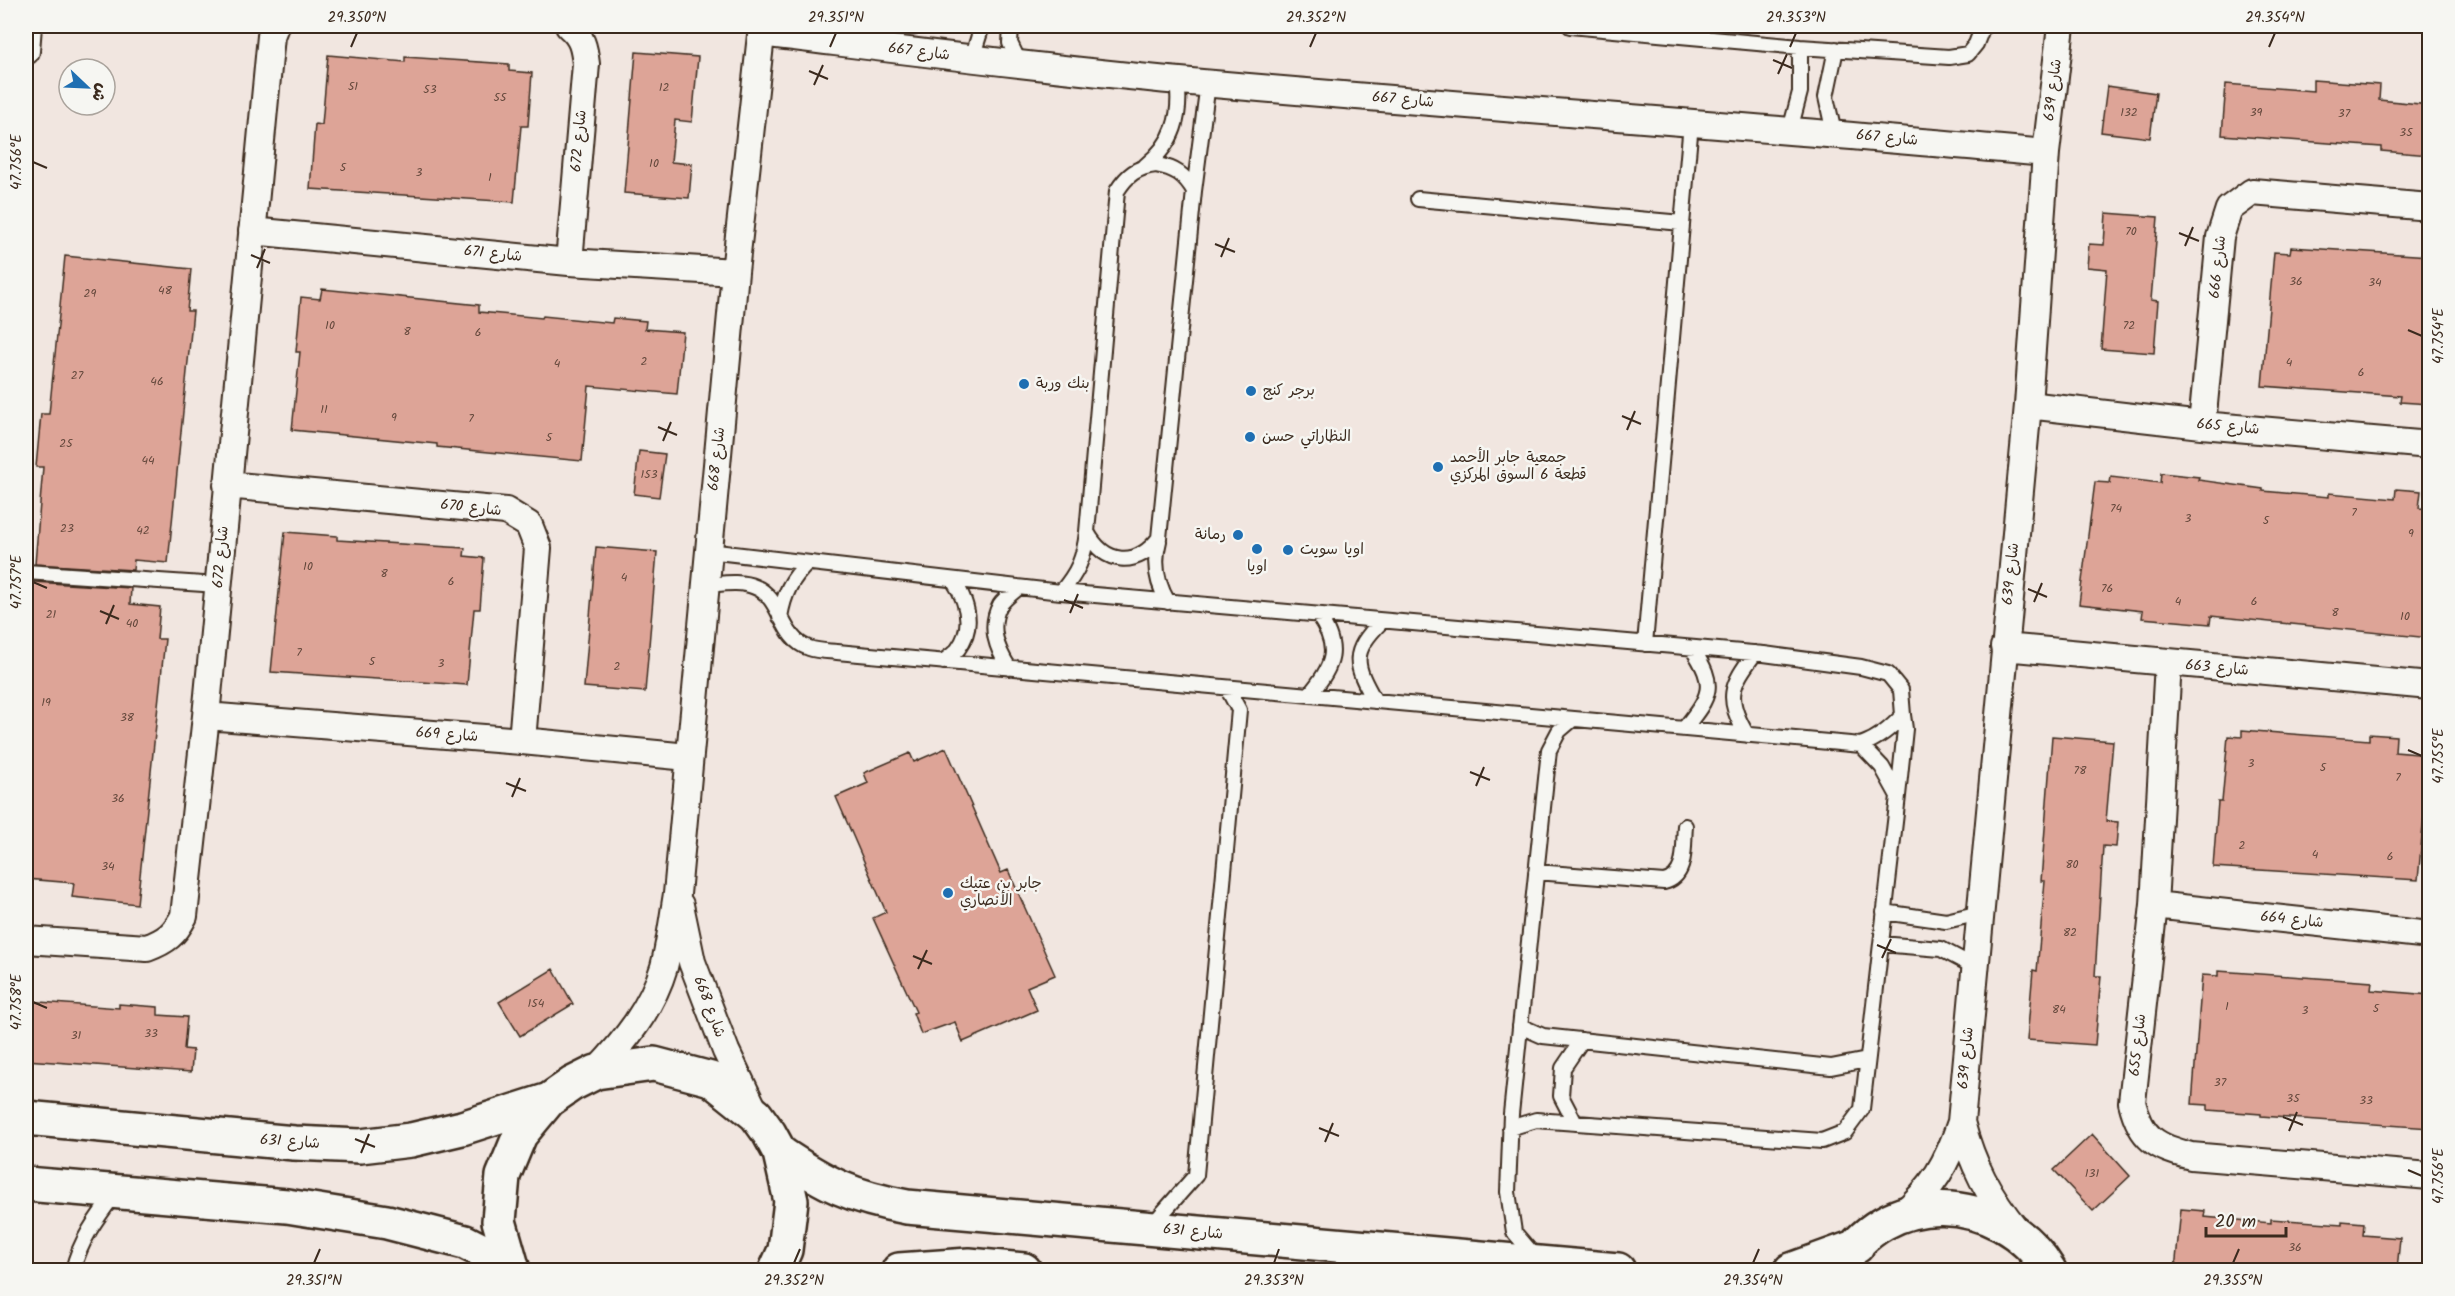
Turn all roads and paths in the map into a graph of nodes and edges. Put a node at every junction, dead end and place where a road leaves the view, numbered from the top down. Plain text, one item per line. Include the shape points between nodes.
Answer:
1 (28, 26) edge
2 (275, 26) edge
3 (569, 26) edge
4 (982, 26) edge
5 (1011, 26) edge
6 (1570, 26) edge
7 (1983, 26) edge
8 (2061, 26) edge
9 (762, 29) edge
10 (1800, 47) junction
11 (1836, 49) junction
12 (26, 51) edge
13 (972, 58) junction
14 (1020, 64) junction
15 (1177, 80) junction
16 (1208, 83) junction
17 (1691, 123) junction
18 (1790, 130) junction
19 (1834, 133) junction
20 (2046, 153) junction
21 (1144, 166) junction
22 (1194, 191) junction
23 (1418, 199) dead end
24 (2430, 207) edge
25 (1682, 223) junction
26 (252, 231) junction
27 (569, 262) junction
28 (735, 272) junction
29 (2028, 405) junction
30 (2202, 425) junction
31 (2430, 445) edge
32 (227, 485) junction
33 (1087, 532) junction
34 (1160, 538) junction
35 (708, 551) junction
36 (808, 563) junction
37 (26, 572) edge
38 (953, 580) junction
39 (218, 585) junction
40 (705, 585) junction
41 (1018, 588) junction
42 (1061, 592) junction
43 (1168, 602) junction
44 (1318, 615) junction
45 (780, 617) junction
46 (1382, 621) junction
47 (1645, 644) junction
48 (2004, 647) junction
49 (1692, 648) junction
50 (1755, 653) junction
51 (942, 662) junction
52 (2168, 663) junction
53 (1009, 668) junction
54 (2430, 686) edge
55 (1227, 688) junction
56 (1309, 695) junction
57 (1375, 701) junction
58 (206, 716) junction
59 (1903, 716) junction
60 (1574, 719) junction
61 (1684, 729) junction
62 (1747, 735) junction
63 (522, 741) junction
64 (1861, 745) junction
65 (688, 757) junction
66 (1898, 796) junction
67 (1685, 826) dead end
68 (1536, 872) junction
69 (677, 894) junction
70 (2154, 905) junction
71 (1884, 912) junction
72 (1980, 913) junction
73 (2430, 935) edge
74 (26, 940) edge
75 (1881, 944) junction
76 (1975, 967) junction
77 (1520, 1026) junction
78 (1582, 1040) junction
79 (1867, 1060) junction
80 (596, 1072) junction
81 (549, 1100) junction
82 (756, 1115) junction
83 (26, 1118) edge
84 (1961, 1122) junction
85 (1575, 1123) junction
86 (1510, 1128) junction
87 (780, 1153) junction
88 (2430, 1176) edge
89 (26, 1184) edge
90 (118, 1192) junction
91 (1900, 1216) junction
92 (1149, 1228) junction
93 (2020, 1236) junction
94 (1848, 1258) edge
95 (1540, 1263) junction
96 (511, 1268) edge
97 (73, 1270) edge
98 (776, 1270) edge
99 (899, 1270) edge
100 (1024, 1270) edge
101 (1618, 1270) edge
102 (1791, 1270) edge
103 (2049, 1270) edge

1 - 12 street
2 - 26 street, شارع 672 via 270,36
3 - 27 street, شارع 672 via 584,44 586,64
4 - 13 lane
5 - 14 lane via 1010,43
6 - 10 lane
7 - 11 lane via 1968,54 1949,57
8 - 20 street, شارع 639
9 - 13 street, شارع 667
9 - 28 street, شارع 668
10 - 11 lane
10 - 18 lane via 1800,92
11 - 19 lane via 1826,97
13 - 14 street, شارع 667
14 - 15 street, شارع 667
15 - 16 street, شارع 667
15 - 21 lane via 1179,106 1173,132 1159,155
16 - 17 street, شارع 667
16 - 22 lane
17 - 18 street, شارع 667
17 - 25 lane
18 - 19 street, شارع 667
19 - 20 street, شارع 667
20 - 29 street, شارع 639
21 - 22 lane via 1168,167 1179,172
21 - 33 lane via 1128,176 1117,191
22 - 34 lane
23 - 25 lane
24 - 30 street, شارع 666 via 2252,192 2229,209 2220,237
25 - 47 lane
26 - 27 street, شارع 671
26 - 32 street, شارع 672
27 - 28 street, شارع 671
28 - 35 street, شارع 668
29 - 30 street, شارع 665
29 - 48 street, شارع 639
30 - 31 street, شارع 665
32 - 39 street, شارع 672
32 - 63 street, شارع 670 via 506,511 529,525 538,548
33 - 34 lane via 1100,550 1121,559 1143,554
33 - 42 lane via 1081,563
34 - 43 lane via 1156,571
35 - 36 lane
35 - 40 street, شارع 668
36 - 38 lane
36 - 45 lane via 794,576 783,596
37 - 39 lane
38 - 41 lane
38 - 51 lane via 968,613 958,649
39 - 58 street, شارع 672
40 - 45 lane via 739,583 757,587 772,600
40 - 65 street, شارع 668
41 - 42 lane
41 - 53 lane via 1001,604 994,625 997,649
42 - 43 lane
43 - 44 lane
44 - 46 lane
44 - 56 lane via 1329,632 1332,660
45 - 51 lane via 807,648
46 - 47 lane
46 - 57 lane via 1365,638 1358,660 1360,675
47 - 49 lane
48 - 52 street, شارع 663
48 - 72 street, شارع 639
49 - 50 lane
49 - 61 lane via 1706,670 1708,687 1702,707
50 - 59 lane via 1888,674 1901,690
50 - 62 lane via 1737,677 1732,700
51 - 53 lane
52 - 54 street, شارع 663
52 - 70 street, شارع 655
53 - 55 lane
55 - 56 lane
55 - 92 lane via 1239,710 1196,1175
56 - 57 lane
57 - 60 lane
58 - 63 street, شارع 669
58 - 74 street, شارع 672 via 187,898 177,930 165,941 147,948
59 - 64 lane via 1877,739
59 - 66 lane
60 - 61 lane
60 - 68 lane via 1559,731 1549,750
61 - 62 lane
62 - 64 lane
63 - 65 street, شارع 669
64 - 66 lane via 1882,767
65 - 69 street, شارع 668
66 - 71 lane
67 - 68 lane via 1680,871 1671,880
68 - 77 lane
69 - 80 street, شارع 668 via 663,968 644,1012 624,1042
69 - 82 street, شارع 668 via 692,962
70 - 73 street, شارع 664
70 - 88 street, شارع 655 via 2132,1102 2146,1136 2169,1150 2191,1156
71 - 72 lane via 1946,921
71 - 75 lane
72 - 76 street, شارع 639
75 - 76 lane via 1941,949
75 - 79 lane
76 - 84 street, شارع 639
77 - 78 lane via 1543,1036
77 - 86 lane
78 - 79 lane via 1831,1067
78 - 85 lane via 1563,1068 1561,1096
79 - 85 lane via 1862,1109 1845,1132 1821,1140
80 - 81 main road
80 - 82 main road via 654,1064 711,1079
81 - 83 main road, شارع 631 via 462,1128 360,1146
81 - 96 main road via 520,1134 503,1176 499,1221
82 - 87 main road
84 - 91 street, شارع 639 via 1939,1175 1922,1198
84 - 93 street, شارع 639 via 1982,1183
85 - 86 lane via 1536,1120
86 - 95 lane via 1508,1192 1514,1232
87 - 92 main road, شارع 631 via 815,1177 870,1200 907,1207
87 - 98 main road via 791,1201 785,1250
89 - 90 main road
90 - 96 main road via 287,1206 387,1222 465,1242
90 - 97 lane via 93,1224
91 - 93 main road via 1941,1208 1963,1210 1984,1215
91 - 94 main road via 1877,1229
92 - 95 main road, شارع 631
93 - 103 main road
94 - 102 main road
95 - 101 main road, شارع 631
99 - 100 main road via 969,1265

